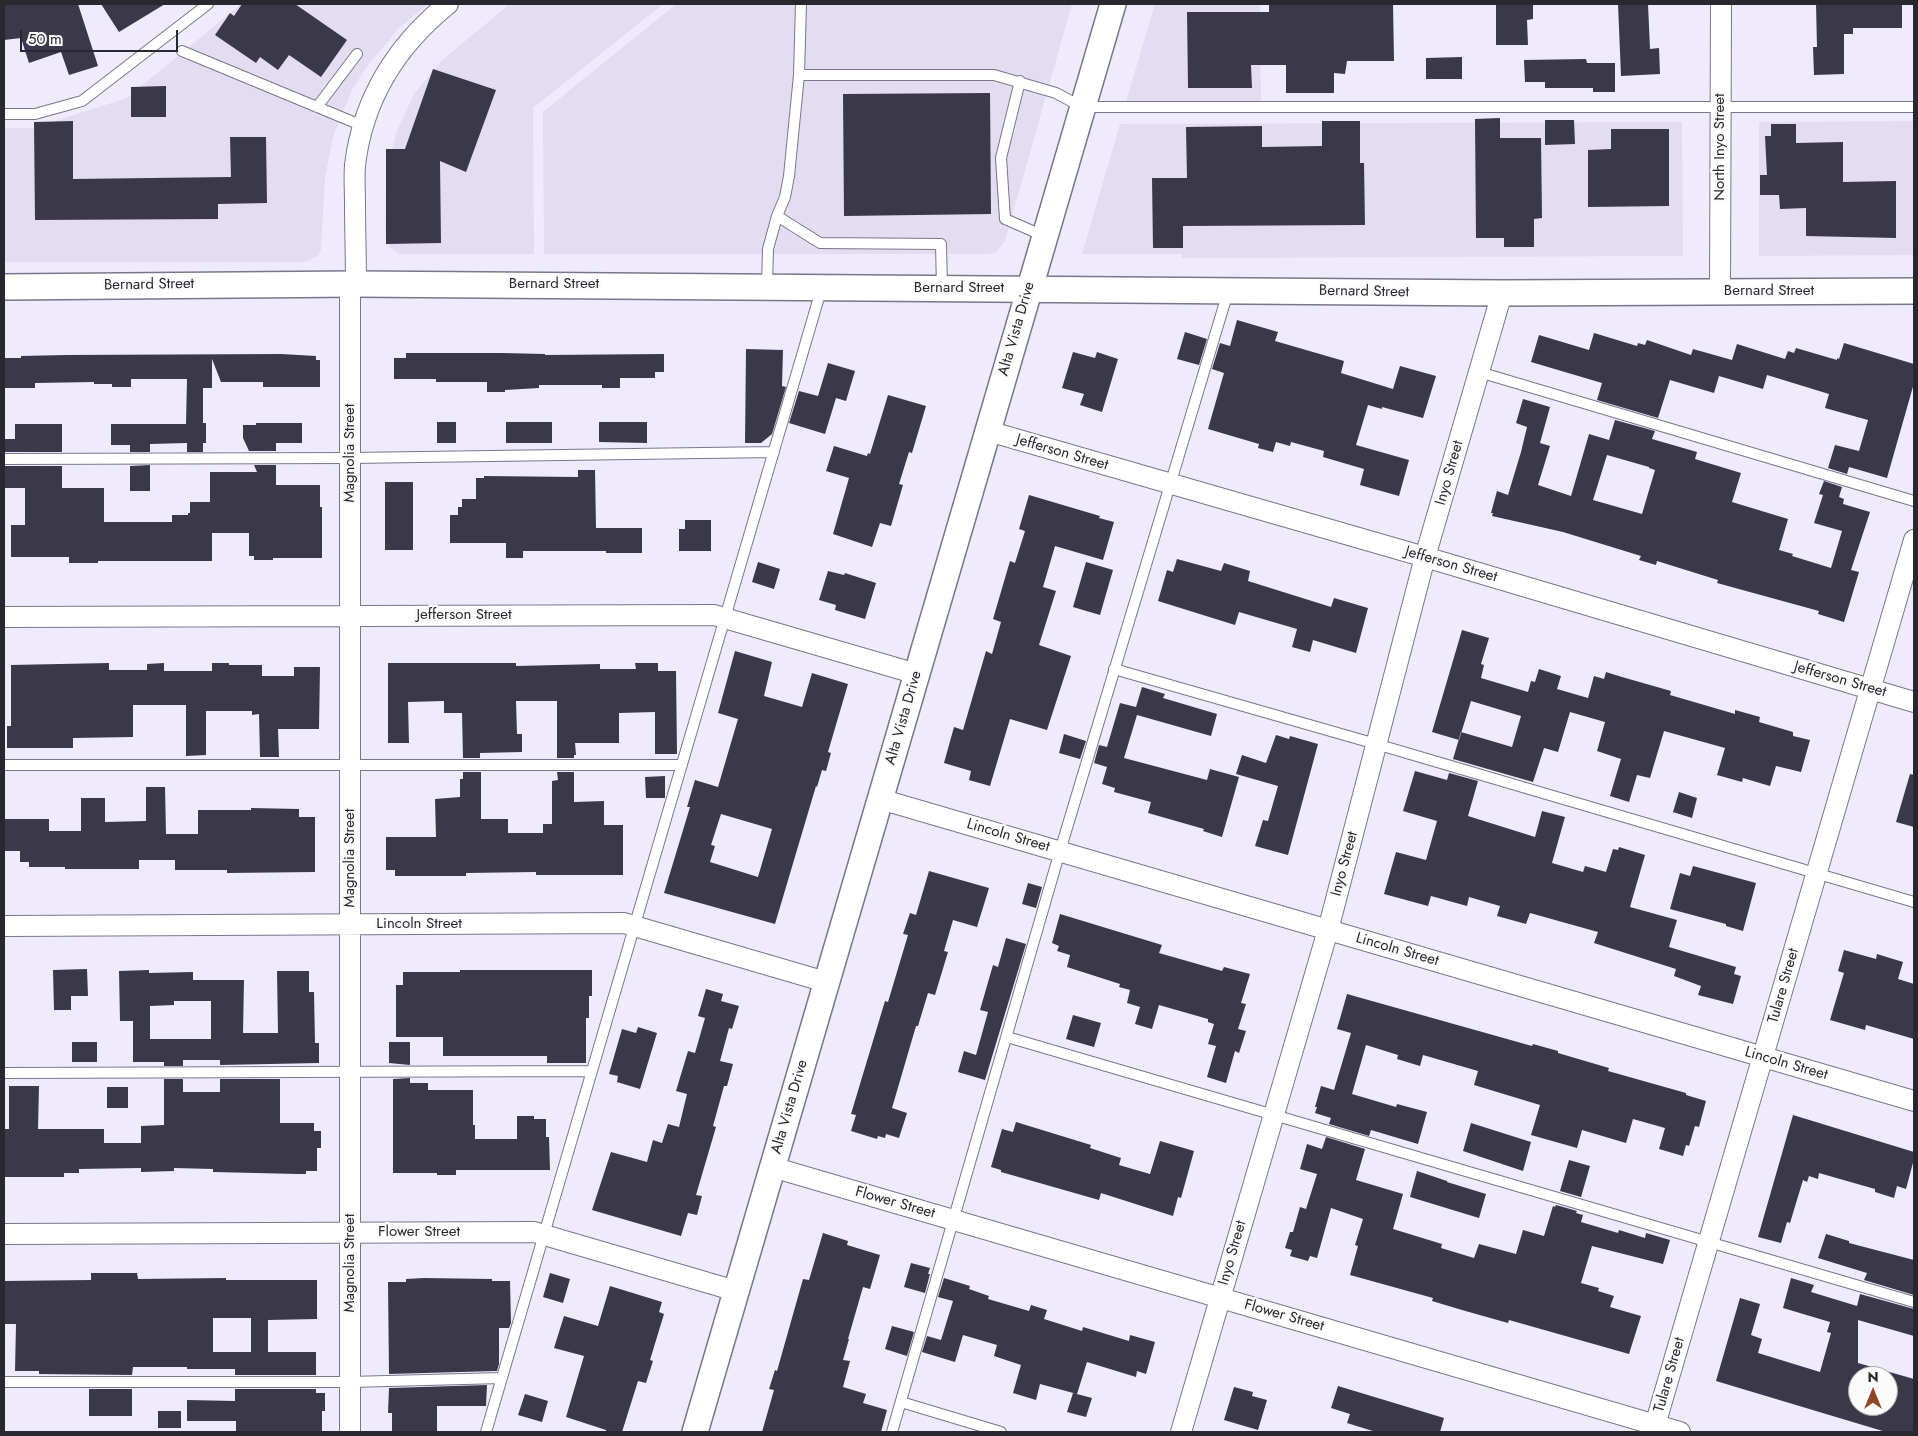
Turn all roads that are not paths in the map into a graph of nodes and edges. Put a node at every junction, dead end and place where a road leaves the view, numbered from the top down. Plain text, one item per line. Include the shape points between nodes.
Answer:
1 (208, 4) edge
2 (448, 4) edge
3 (801, 4) edge
4 (1113, 4) edge
5 (1722, 4) edge
6 (182, 51) dead end
7 (357, 54) dead end
8 (799, 75) junction
9 (1020, 81) junction
10 (317, 107) junction
11 (1082, 107) junction
12 (1720, 108) junction
13 (1914, 108) edge
14 (4, 114) edge
15 (363, 126) junction
16 (777, 216) junction
17 (1044, 236) junction
18 (353, 284) junction
19 (767, 286) junction
20 (4, 287) edge
21 (822, 287) junction
22 (942, 288) junction
23 (1028, 289) junction
24 (1228, 291) junction
25 (1720, 291) junction
26 (1874, 291) junction
27 (1914, 291) edge
28 (1502, 293) junction
29 (1914, 303) edge
30 (1479, 372) junction
31 (988, 431) junction
32 (774, 452) junction
33 (350, 458) junction
34 (4, 459) edge
35 (1169, 484) junction
36 (1914, 501) edge
37 (1914, 540) edge
38 (1425, 557) junction
39 (350, 616) junction
40 (4, 617) edge
41 (725, 618) junction
42 (1114, 669) junction
43 (916, 674) junction
44 (1871, 690) junction
45 (1914, 702) edge
46 (1376, 744) junction
47 (350, 764) junction
48 (682, 764) junction
49 (4, 765) edge
50 (880, 799) junction
51 (1060, 851) junction
52 (1817, 873) junction
53 (1914, 902) edge
54 (350, 924) junction
55 (4, 926) edge
56 (634, 926) junction
57 (1328, 930) junction
58 (826, 982) junction
59 (1006, 1036) junction
60 (1763, 1057) junction
61 (592, 1071) junction
62 (350, 1072) junction
63 (4, 1073) edge
64 (1914, 1101) edge
65 (1274, 1114) junction
66 (772, 1167) junction
67 (954, 1220) junction
68 (350, 1233) junction
69 (4, 1234) edge
70 (544, 1235) junction
71 (1709, 1242) junction
72 (736, 1291) junction
73 (1220, 1298) junction
74 (1914, 1302) edge
75 (502, 1378) junction
76 (4, 1382) edge
77 (350, 1382) junction
78 (900, 1402) junction
79 (1654, 1429) edge
80 (350, 1432) edge
81 (486, 1432) edge
82 (695, 1432) edge
83 (892, 1432) edge
84 (1001, 1432) edge
85 (1181, 1432) edge
86 (1680, 1432) edge

1 - 14 lane via 82,102 35,114
2 - 15 street, Magnolia Street via 409,39 388,69 372,98
3 - 8 lane
4 - 11 street, Alta Vista Drive
5 - 12 street, North Inyo Street
6 - 10 lane
7 - 10 lane
8 - 9 lane via 994,75
8 - 16 lane via 789,176
9 - 11 lane via 1056,93
9 - 17 lane via 1001,158 1005,219
10 - 15 lane
11 - 12 lane
11 - 17 street, Alta Vista Drive
12 - 13 lane
12 - 25 street, North Inyo Street
15 - 18 street, Magnolia Street via 355,166
16 - 19 lane via 768,249
16 - 22 lane via 820,243 941,244
17 - 23 street, Alta Vista Drive
18 - 19 street, Bernard Street
18 - 20 street, Bernard Street
18 - 33 street, Magnolia Street
19 - 21 street, Bernard Street
21 - 22 street, Bernard Street
21 - 32 lane
22 - 23 street, Bernard Street
23 - 24 street, Bernard Street
23 - 31 street, Alta Vista Drive
24 - 28 street, Bernard Street
24 - 35 lane
25 - 26 street, Bernard Street
25 - 28 street, Bernard Street
26 - 27 street, Bernard Street
26 - 29 street
28 - 30 street, Inyo Street
30 - 36 lane
30 - 38 street, Inyo Street
31 - 35 street, Jefferson Street
31 - 43 street, Alta Vista Drive
32 - 33 lane
32 - 41 lane
33 - 34 lane
33 - 39 street, Magnolia Street
35 - 38 street, Jefferson Street
35 - 42 lane
37 - 44 street, Tulare Street
38 - 44 street, Jefferson Street
38 - 46 street, Inyo Street
39 - 40 street, Jefferson Street
39 - 41 street, Jefferson Street via 714,614
39 - 47 street, Magnolia Street
41 - 43 street, Jefferson Street
41 - 48 lane
42 - 46 lane
42 - 51 lane
43 - 50 street, Alta Vista Drive
44 - 45 street, Jefferson Street
44 - 52 street, Tulare Street
46 - 52 lane
46 - 57 street, Inyo Street
47 - 48 lane
47 - 49 lane
47 - 54 street, Magnolia Street
48 - 56 lane
50 - 51 street, Lincoln Street
50 - 58 street, Alta Vista Drive
51 - 57 street, Lincoln Street
51 - 59 lane
52 - 53 lane
52 - 60 street, Tulare Street
54 - 55 street, Lincoln Street
54 - 56 street, Lincoln Street via 624,923
54 - 62 street, Magnolia Street
56 - 58 street, Lincoln Street
56 - 61 lane
57 - 60 street, Lincoln Street
57 - 65 street, Inyo Street
58 - 66 street, Alta Vista Drive
59 - 65 lane
59 - 67 lane
60 - 64 street, Lincoln Street
60 - 71 street, Tulare Street
61 - 62 lane
61 - 70 lane
62 - 63 lane
62 - 68 street, Magnolia Street
65 - 71 lane
65 - 73 street, Inyo Street
66 - 67 street, Flower Street
66 - 72 street, Alta Vista Drive
67 - 73 street, Flower Street
67 - 78 lane
68 - 69 street, Flower Street
68 - 70 street, Flower Street via 534,1232
68 - 77 street, Magnolia Street
70 - 72 street, Flower Street
70 - 75 lane
71 - 74 lane
71 - 79 street, Tulare Street
72 - 82 street, Alta Vista Drive
73 - 79 street, Flower Street
73 - 85 street, Inyo Street
75 - 77 lane
75 - 81 lane
76 - 77 lane
77 - 80 street, Magnolia Street
78 - 83 lane
78 - 84 lane
79 - 86 street, Flower Street

